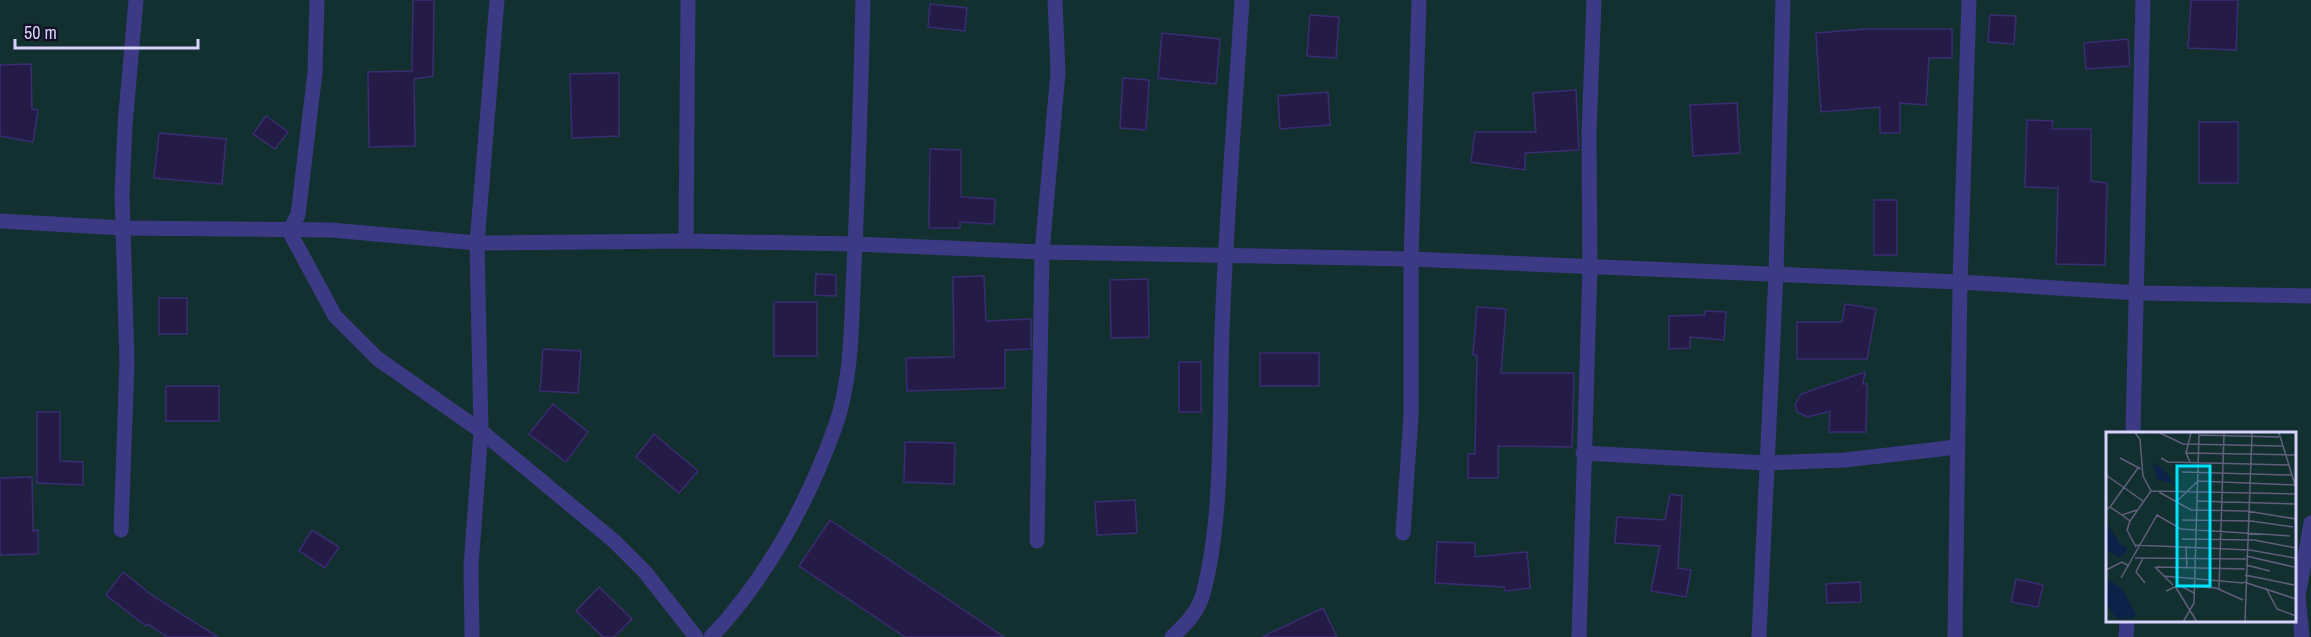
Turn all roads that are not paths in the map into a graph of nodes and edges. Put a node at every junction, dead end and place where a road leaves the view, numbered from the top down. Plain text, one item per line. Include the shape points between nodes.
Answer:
1 (136, 0) edge
2 (318, 0) edge
3 (497, 0) edge
4 (688, 0) edge
5 (863, 0) edge
6 (1055, 0) edge
7 (1242, 0) edge
8 (1419, 0) edge
9 (1594, 0) edge
10 (1783, 0) edge
11 (1970, 0) edge
12 (2143, 0) edge
13 (0, 221) edge
14 (123, 228) junction
15 (288, 231) junction
16 (686, 241) junction
17 (477, 243) junction
18 (855, 244) junction
19 (1042, 252) junction
20 (1224, 256) junction
21 (1411, 258) junction
22 (1590, 267) junction
23 (1776, 274) junction
24 (1960, 282) junction
25 (2138, 293) junction
26 (2311, 296) edge
27 (481, 431) junction
28 (2133, 432) edge
29 (1957, 447) junction
30 (1583, 453) junction
31 (1766, 463) junction
32 (2311, 523) edge
33 (121, 530) dead end
34 (1403, 533) dead end
35 (1037, 541) dead end
36 (2127, 622) edge
37 (472, 637) edge
38 (696, 637) edge
39 (711, 637) edge
40 (1172, 637) edge
41 (1579, 637) edge
42 (1759, 637) edge
43 (1954, 637) edge
44 (2126, 637) edge
45 (2302, 637) edge

1 - 14 street via 125,125
2 - 15 street via 315,72 298,214
3 - 17 street
4 - 16 street
5 - 18 street
6 - 19 street via 1058,72
7 - 20 street
8 - 21 street
9 - 22 street
10 - 23 street
11 - 24 street
12 - 25 street
13 - 14 street
14 - 15 street
14 - 33 street via 127,363
15 - 17 street via 331,230
15 - 27 street via 335,316 378,359
16 - 17 street
16 - 18 street
17 - 27 street
18 - 19 street
18 - 39 street via 849,360 836,425 775,552 740,606
19 - 20 street
19 - 35 street
20 - 21 street
20 - 40 street via 1216,491 1209,567 1198,606
21 - 22 street
21 - 34 street via 1411,415
22 - 23 street
22 - 30 street
23 - 24 street
23 - 31 street
24 - 25 street
24 - 29 street
25 - 26 street
25 - 28 street
27 - 37 street via 471,566
27 - 38 street via 614,541 645,572
29 - 31 street via 1845,460
29 - 43 street
30 - 31 street
30 - 41 street
31 - 42 street
32 - 45 street via 2298,596
36 - 44 street

